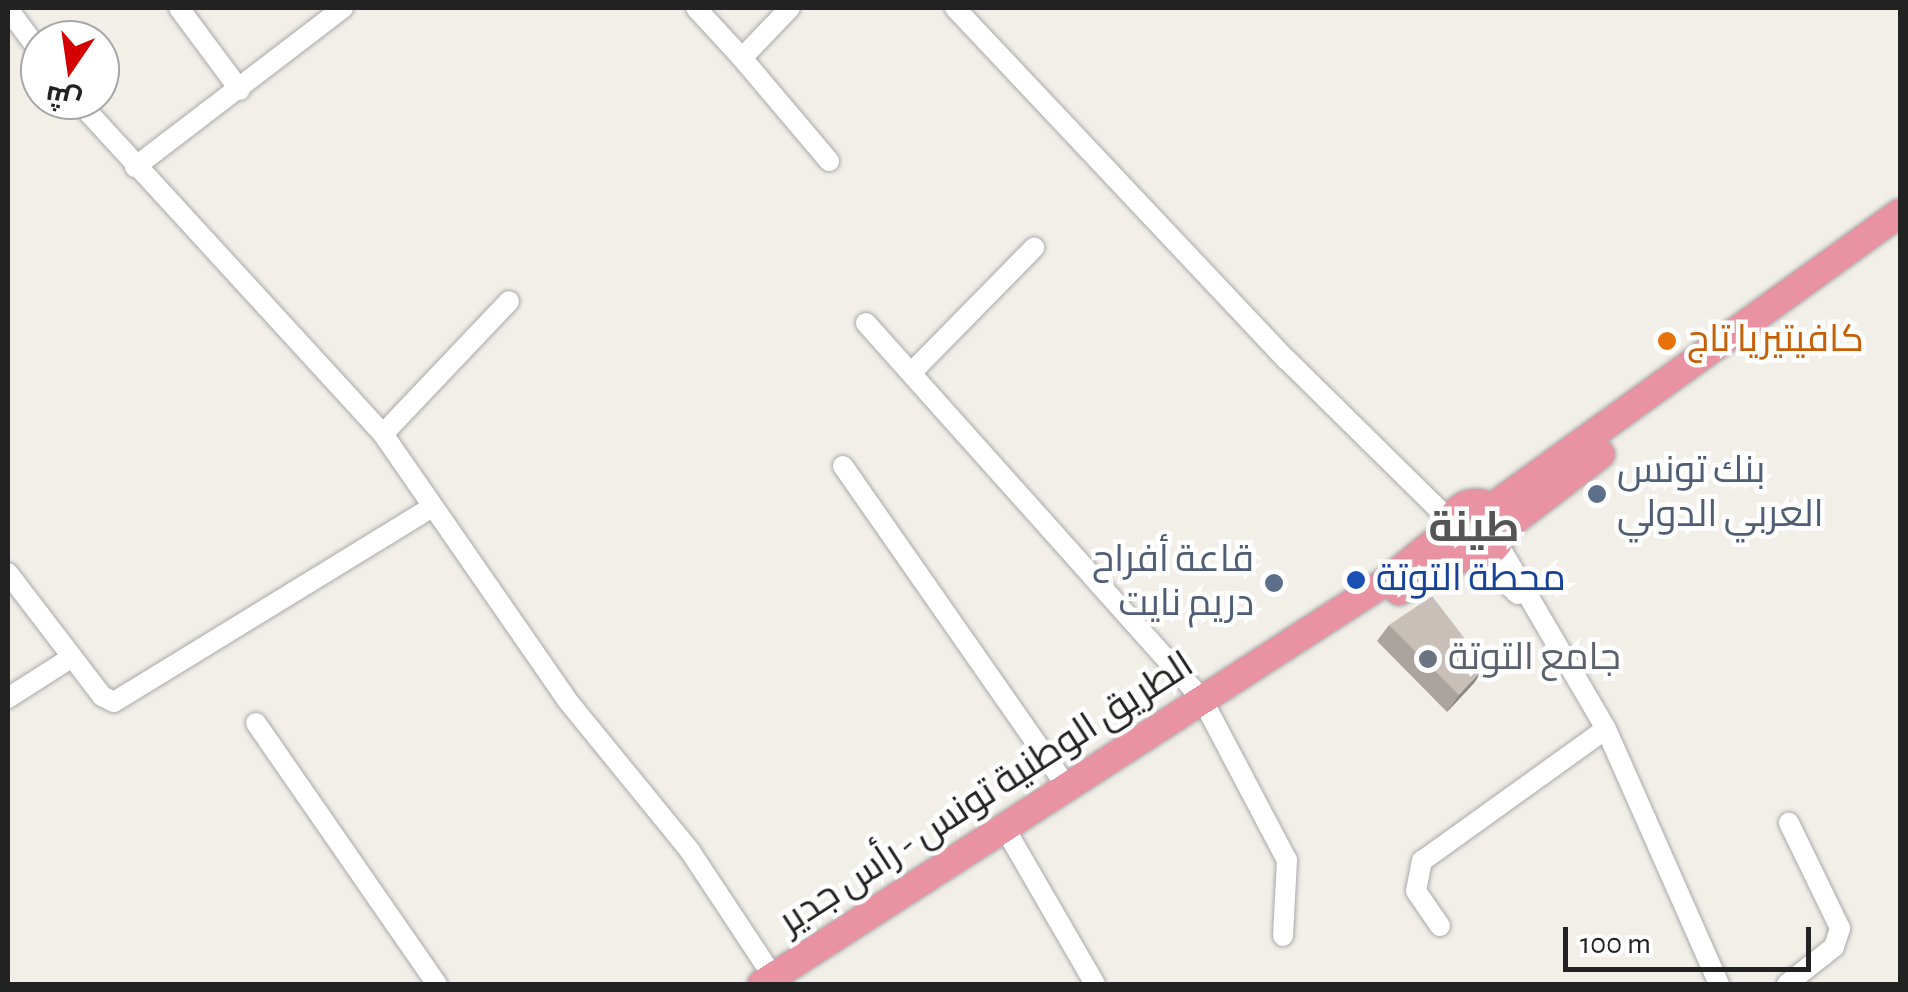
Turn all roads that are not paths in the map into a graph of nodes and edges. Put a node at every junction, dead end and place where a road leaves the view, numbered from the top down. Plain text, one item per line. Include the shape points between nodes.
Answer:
1 (178, 8) edge
2 (344, 8) edge
3 (696, 8) edge
4 (790, 8) edge
5 (955, 8) edge
6 (742, 58) junction
7 (240, 90) junction
8 (94, 120) edge
9 (829, 160) dead end
10 (135, 167) junction
11 (1900, 219) edge
12 (1034, 248) dead end
13 (509, 301) dead end
14 (866, 323) dead end
15 (913, 371) junction
16 (383, 434) junction
17 (844, 466) dead end
18 (432, 507) junction
19 (1450, 526) junction
20 (1487, 538) junction
21 (8, 573) edge
22 (15, 595) edge
23 (72, 657) junction
24 (8, 698) edge
25 (1206, 706) junction
26 (256, 723) dead end
27 (1606, 729) junction
28 (1066, 786) junction
29 (1789, 822) dead end
30 (1008, 833) junction
31 (1440, 926) dead end
32 (1284, 936) dead end
33 (775, 983) edge
34 (436, 984) edge
35 (1095, 984) edge
36 (1719, 984) edge
37 (1787, 984) edge

1 - 7 street
2 - 7 street
3 - 6 street
4 - 6 street
5 - 19 street
6 - 9 street
7 - 10 street
8 - 10 street
10 - 16 street
11 - 20 highway, الطريق الوطنية تونس - رأس جدير
12 - 15 street
13 - 16 street
14 - 15 street
15 - 25 street
16 - 18 street
17 - 28 street
18 - 23 street via 124,700 102,696
18 - 33 street via 567,700 690,851
19 - 20 highway
19 - 20 highway, الطريق الوطنية تونس - رأس جدير via 1467,504
19 - 25 highway, الطريق الوطنية تونس - رأس جدير via 1388,580
20 - 25 highway, الطريق الوطنية تونس - رأس جدير
20 - 27 street
21 - 22 street
22 - 23 street
23 - 24 street
25 - 28 highway, الطريق الوطنية تونس - رأس جدير
25 - 30 highway, الطريق الوطنية تونس - رأس جدير
25 - 32 street via 1287,860
26 - 34 street
27 - 31 street via 1422,861 1416,891
27 - 36 street
28 - 30 highway, الطريق الوطنية تونس - رأس جدير
29 - 37 street via 1840,928 1834,947
30 - 33 highway, الطريق الوطنية تونس - رأس جدير
30 - 35 street

